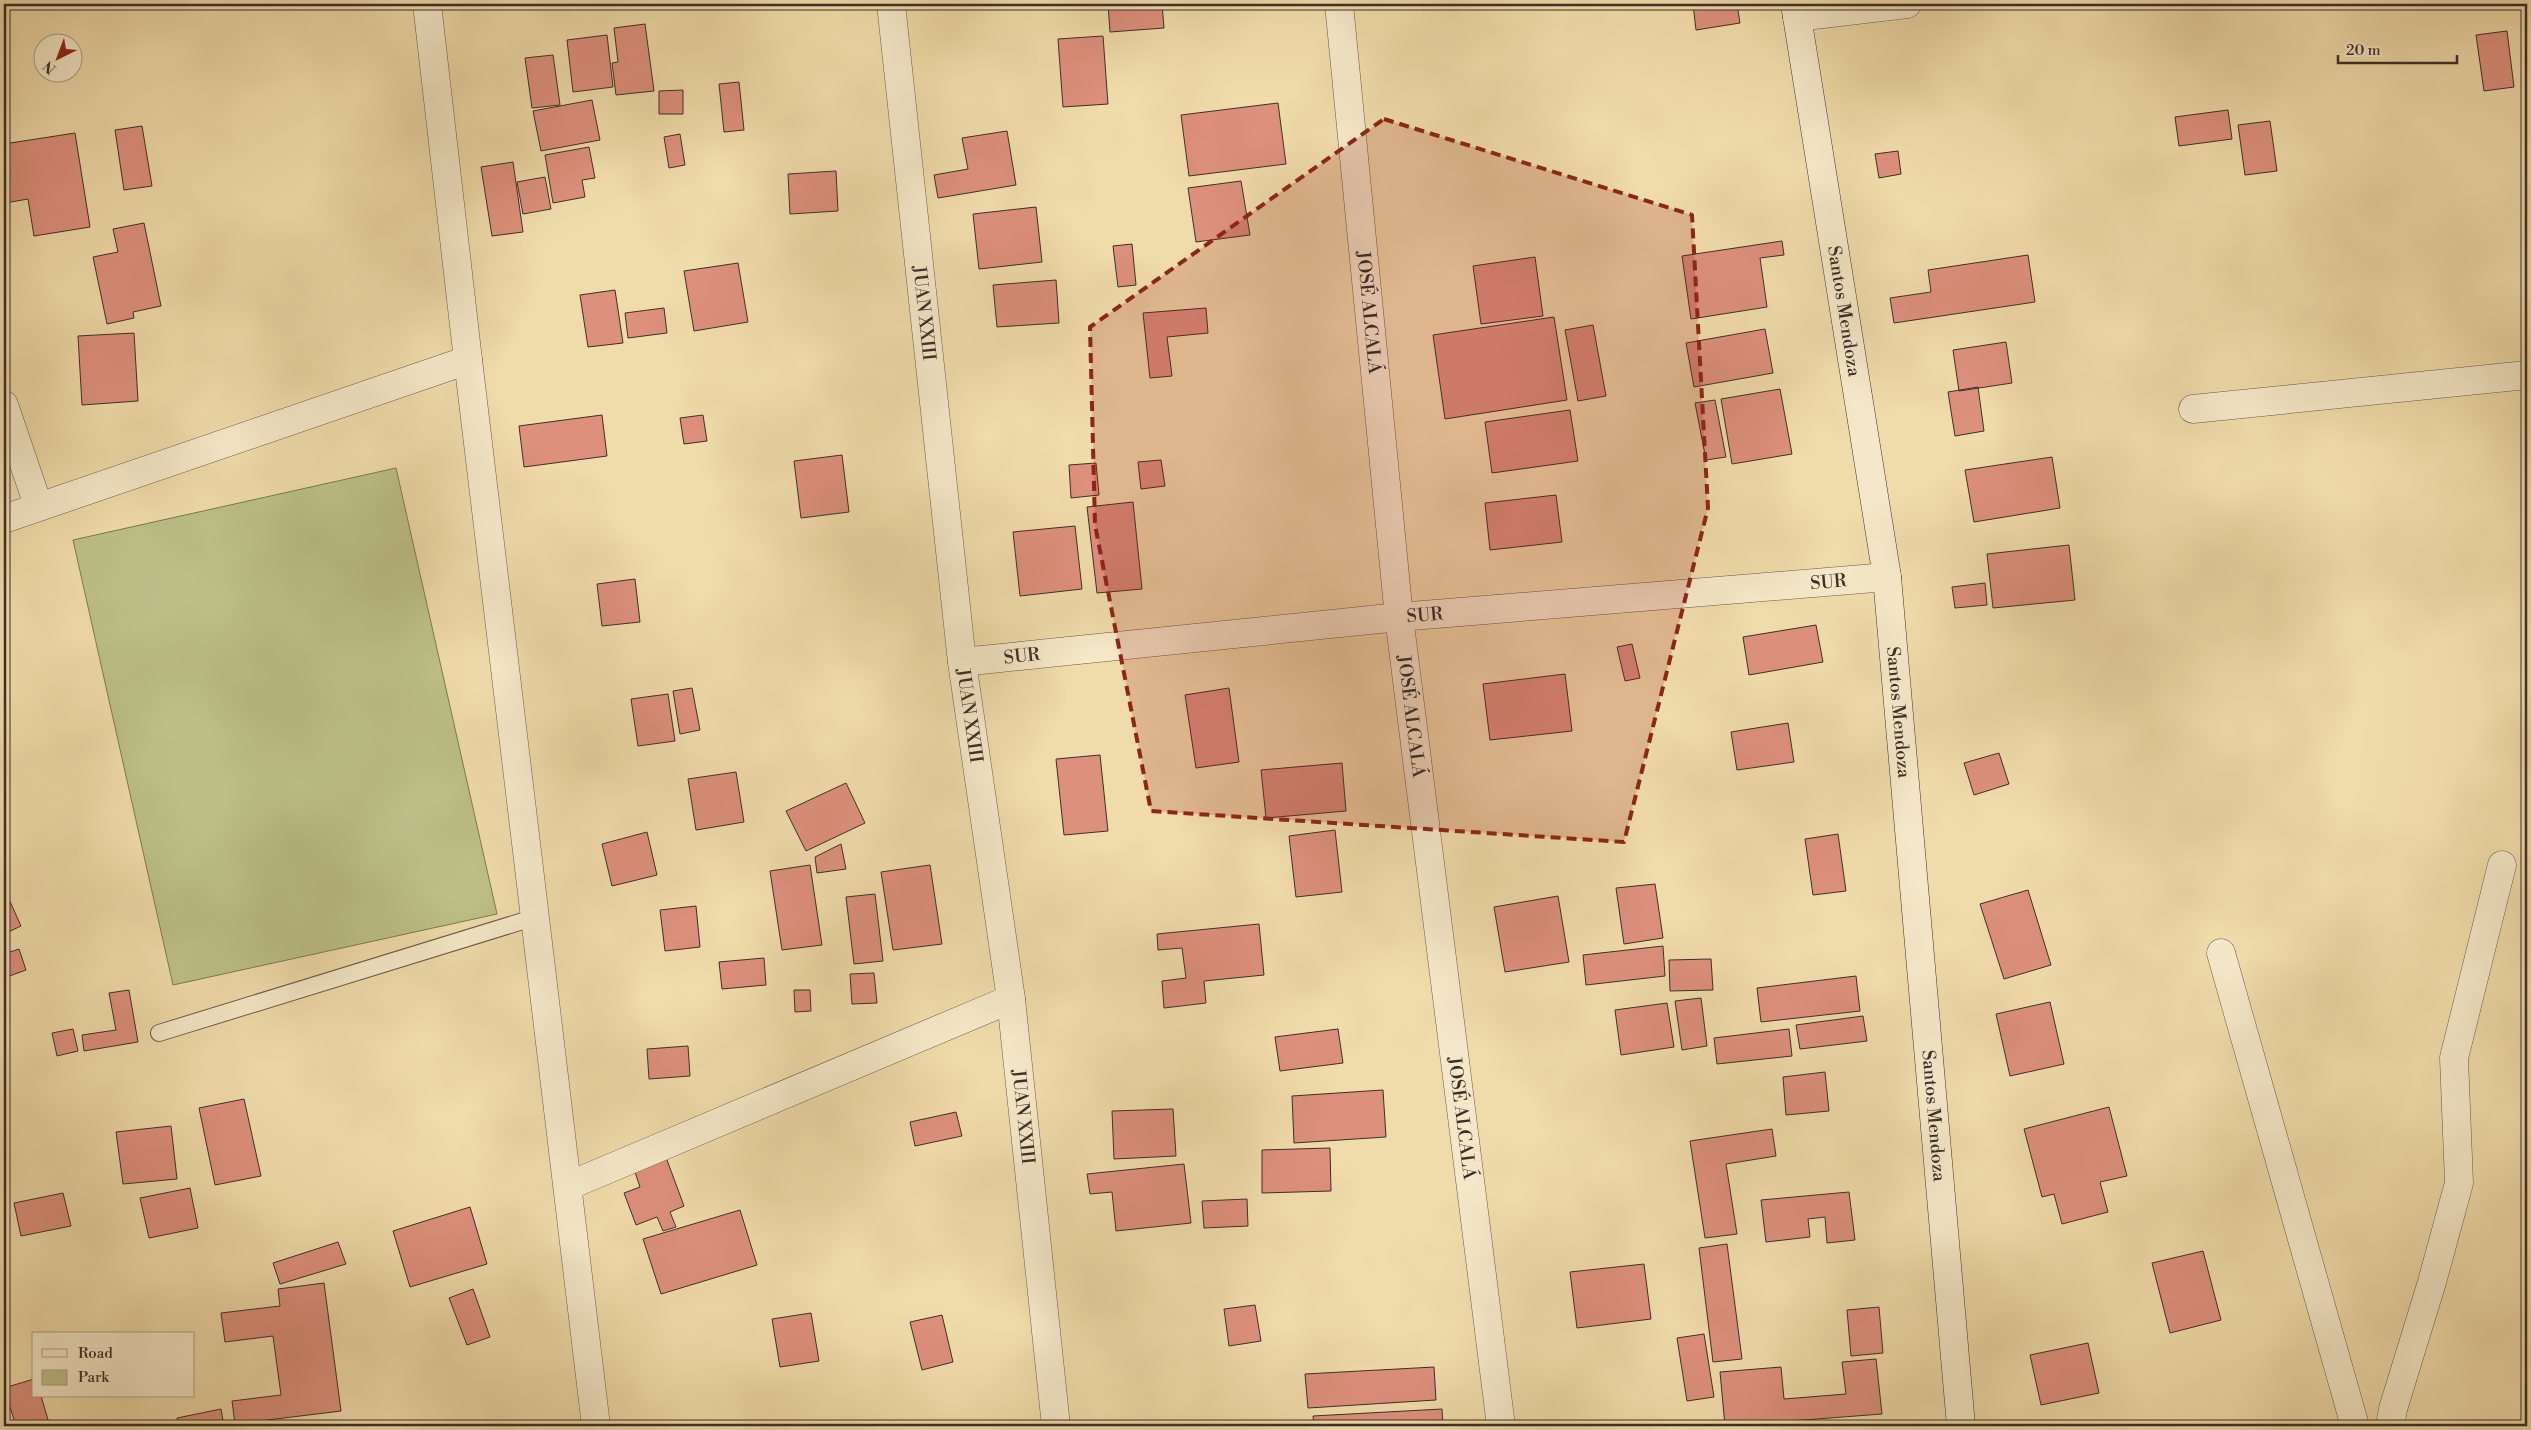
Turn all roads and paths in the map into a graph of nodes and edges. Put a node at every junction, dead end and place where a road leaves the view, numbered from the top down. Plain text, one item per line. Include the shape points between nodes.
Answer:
1 (428, 4) edge
2 (891, 4) edge
3 (1339, 4) edge
4 (1907, 4) edge
5 (1796, 10) edge
6 (468, 360) junction
7 (2527, 375) edge
8 (4, 404) edge
9 (2193, 409) dead end
10 (38, 505) junction
11 (4, 519) edge
12 (1887, 577) junction
13 (1400, 617) junction
14 (962, 662) junction
15 (2502, 865) dead end
16 (536, 917) junction
17 (2221, 954) dead end
18 (1011, 999) junction
19 (159, 1033) dead end
20 (568, 1186) junction
21 (590, 1424) edge
22 (1056, 1426) edge
23 (1501, 1426) edge
24 (1961, 1426) edge
25 (2354, 1426) edge
26 (2390, 1426) edge

1 - 6 street
2 - 14 street, JUAN XXIII
3 - 13 street, JOSÉ ALCALÁ
4 - 5 street
5 - 12 street, Santos Mendoza
6 - 10 street
6 - 16 street
7 - 9 street
8 - 10 street
10 - 11 street
12 - 13 street, SUR
12 - 24 street, Santos Mendoza
13 - 14 street, SUR
13 - 23 street, JOSÉ ALCALÁ
14 - 18 street, JUAN XXIII
15 - 26 street via 2454,1058 2459,1183
16 - 19 lane
16 - 20 street
17 - 25 street
18 - 20 street
18 - 22 street, JUAN XXIII
20 - 21 street

